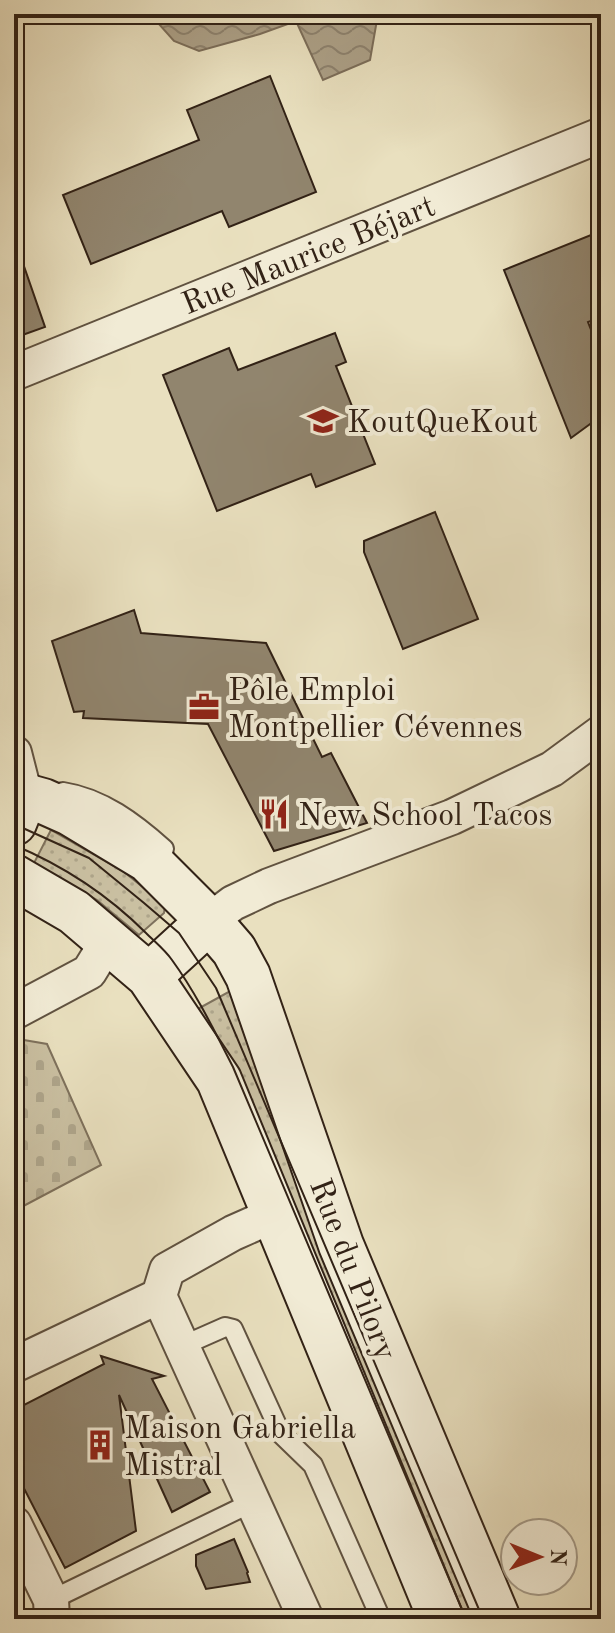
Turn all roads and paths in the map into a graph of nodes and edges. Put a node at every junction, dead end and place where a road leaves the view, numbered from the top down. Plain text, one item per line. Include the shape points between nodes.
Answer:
1 (601, 135) edge
2 (14, 373) edge
3 (601, 733) edge
4 (14, 753) edge
5 (20, 810) edge
6 (14, 877) edge
7 (209, 921) junction
8 (108, 941) junction
9 (149, 976) junction
10 (14, 1012) edge
11 (276, 1214) junction
12 (159, 1296) junction
13 (182, 1346) junction
14 (14, 1365) edge
15 (253, 1502) junction
16 (14, 1524) edge
17 (51, 1610) edge
18 (306, 1619) edge
19 (381, 1619) edge
20 (441, 1619) edge
21 (498, 1619) edge

1 - 2 street, Rue Maurice Béjart
3 - 7 street via 552,769 480,804 269,886
4 - 5 street
5 - 7 main road, Rue du Pilory via 43,801 70,813 148,860
5 - 7 lane via 64,791 117,813 147,833 184,870 196,885
6 - 8 main road, Rue du Pilory via 74,912
7 - 9 main road
7 - 21 main road, Rue du Pilory via 248,976 341,1245
8 - 9 main road, Rue du Pilory
8 - 10 street via 89,972
9 - 11 main road, Rue du Pilory via 219,1080
11 - 12 street via 167,1270
11 - 20 main road, Rue du Pilory
12 - 13 street
12 - 14 street
13 - 15 street
13 - 19 lane via 225,1327 233,1329 281,1434 313,1465
15 - 17 lane
15 - 18 street
16 - 17 street

